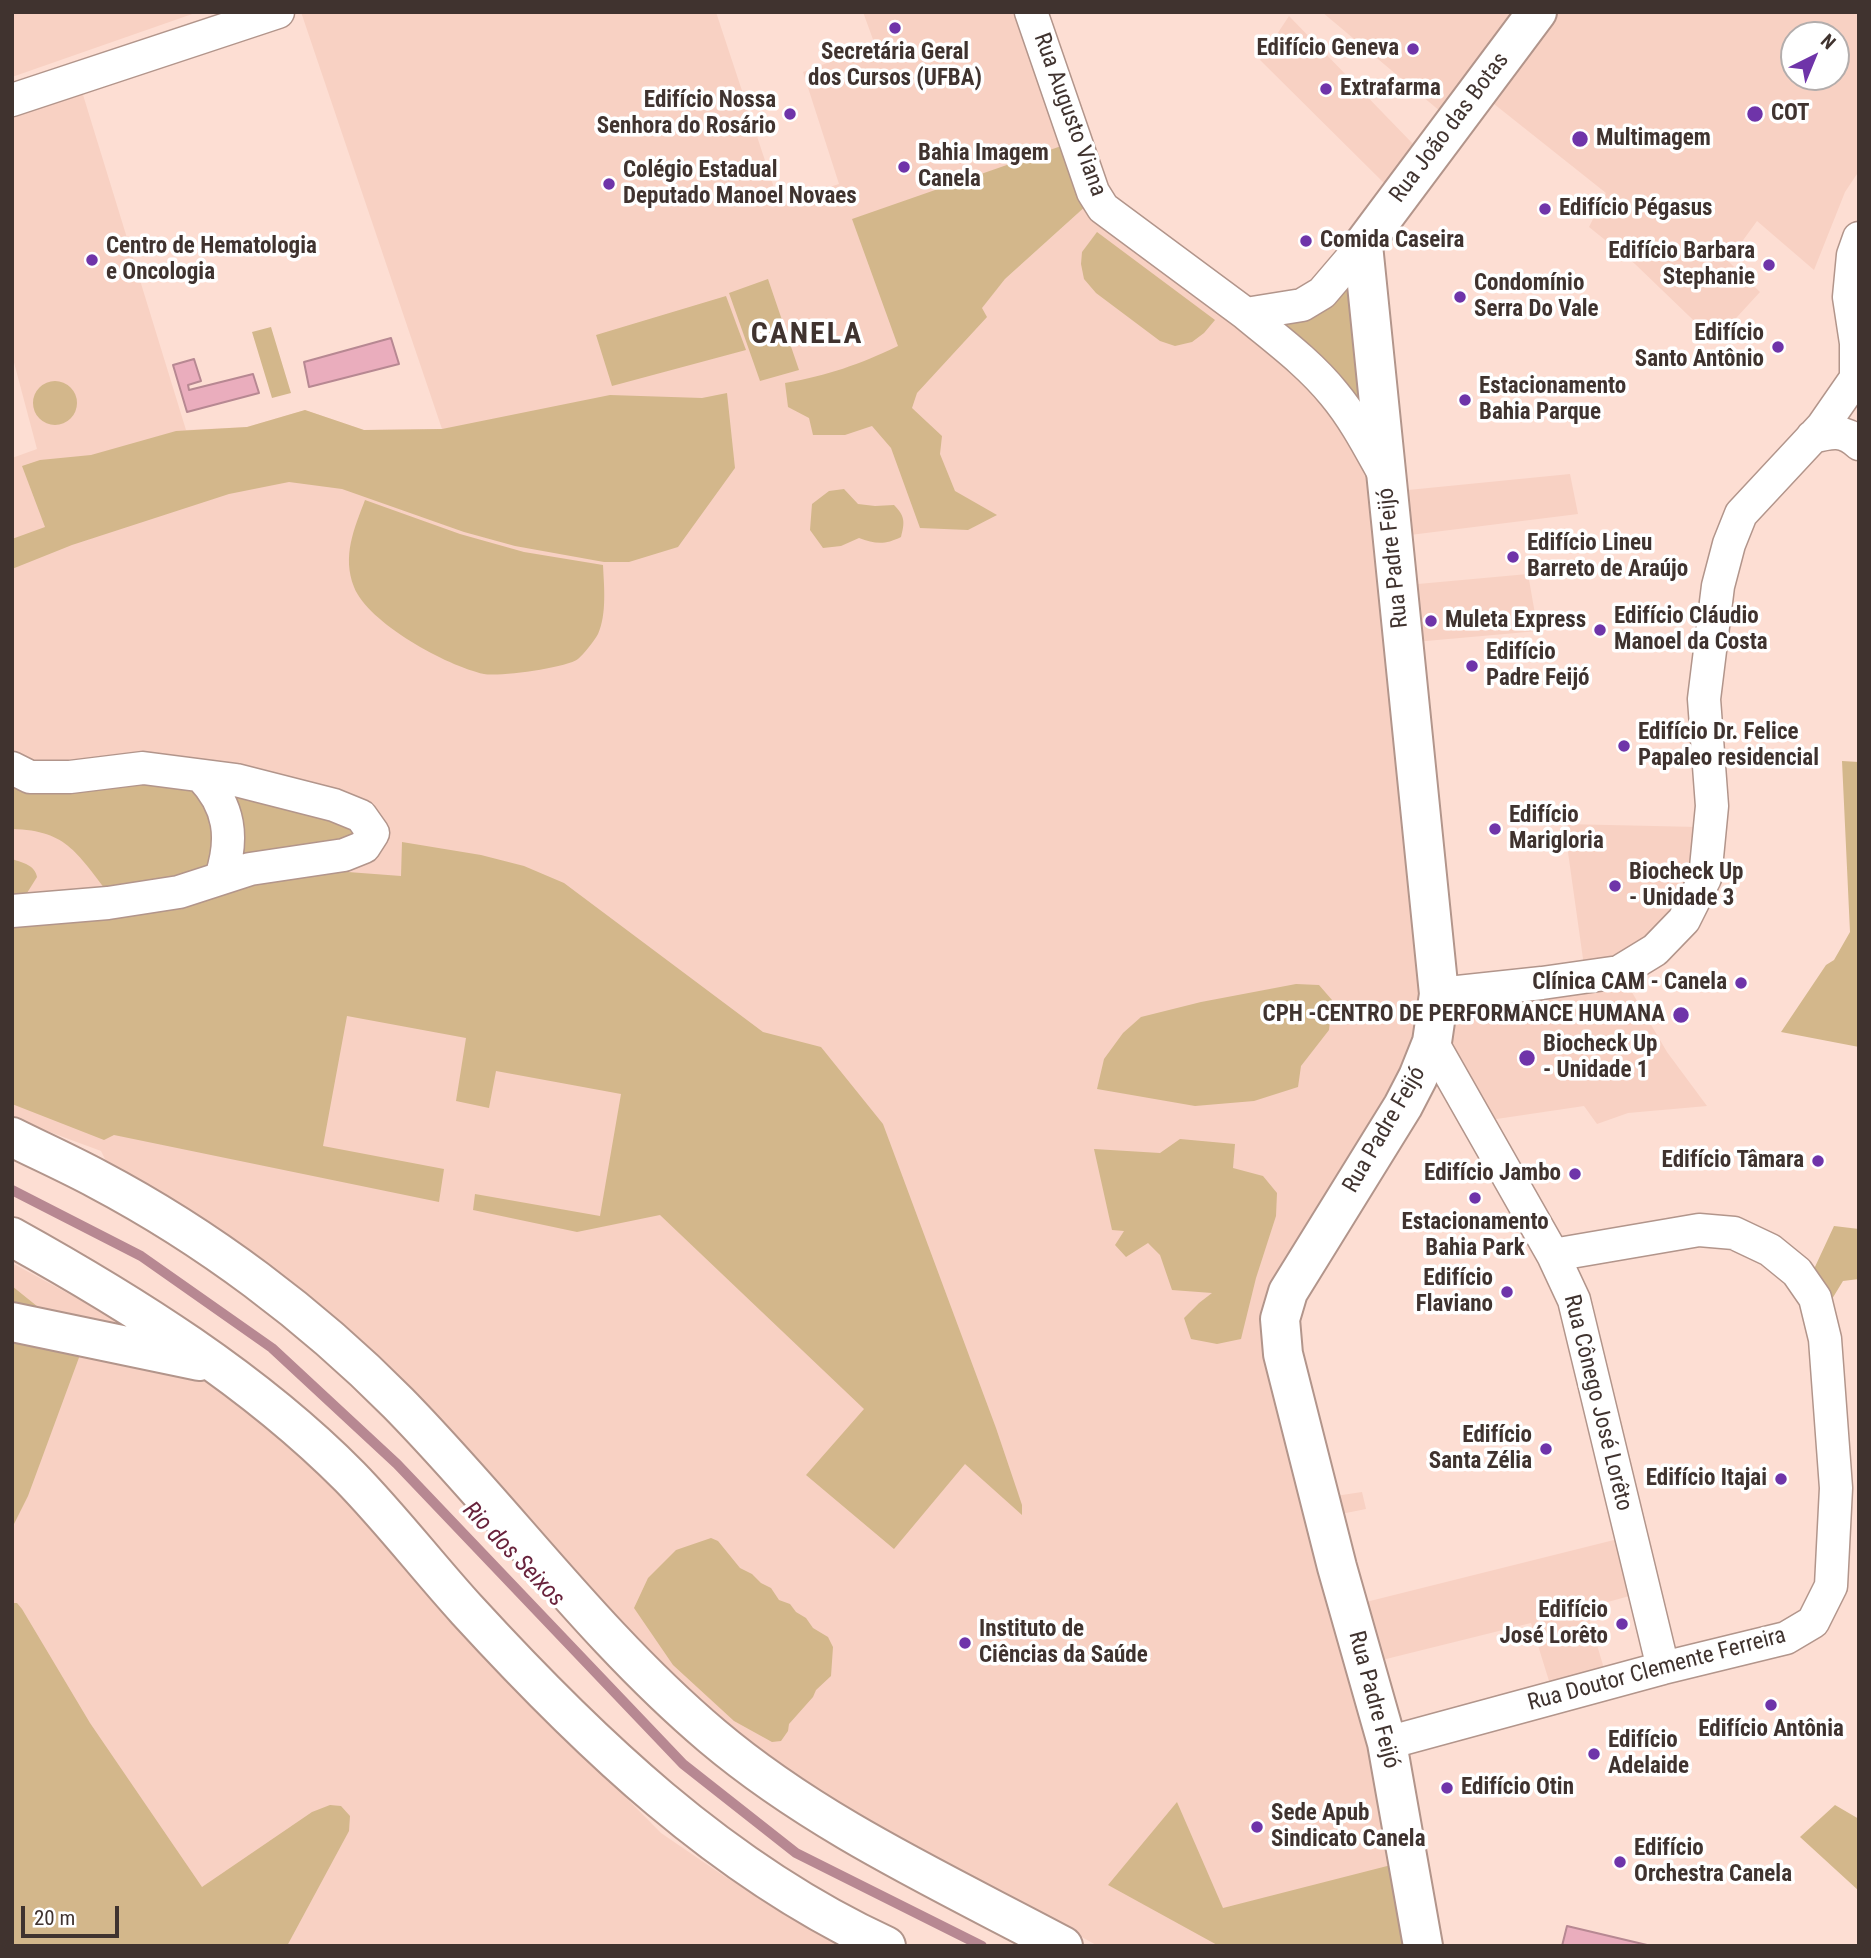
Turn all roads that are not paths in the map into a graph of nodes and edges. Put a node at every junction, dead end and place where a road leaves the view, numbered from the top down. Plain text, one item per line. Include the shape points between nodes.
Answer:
1 (278, 12) edge
2 (1031, 12) edge
3 (1537, 12) edge
4 (12, 100) edge
5 (1859, 238) edge
6 (1363, 245) junction
7 (1246, 314) junction
8 (1857, 385) edge
9 (1812, 437) junction
10 (1859, 444) edge
11 (1386, 478) junction
12 (12, 768) edge
13 (201, 776) junction
14 (233, 865) junction
15 (12, 911) edge
16 (1440, 994) junction
17 (1432, 1042) junction
18 (12, 1138) edge
19 (12, 1237) edge
20 (1553, 1255) junction
21 (12, 1322) edge
22 (215, 1365) junction
23 (1663, 1668) junction
24 (1387, 1743) junction
25 (886, 1946) edge
26 (1063, 1946) edge
27 (1423, 1946) edge

1 - 4 street
2 - 7 street, Rua Augusto Viana via 1093,192 1103,208
3 - 6 main road, Rua João das Botas
5 - 8 street via 1849,297
6 - 7 street via 1322,293 1302,304
6 - 11 main road, Rua Padre Feijó
7 - 11 street, Rua Augusto Viana via 1334,393
8 - 9 street
9 - 10 street via 1837,432
9 - 16 street via 1741,514 1729,544 1718,586 1704,699 1712,806 1706,878 1684,920 1655,950 1619,972
11 - 16 main road, Rua Padre Feijó
12 - 13 street via 30,776 71,777 143,768
13 - 14 street via 223,808
13 - 14 street via 236,780 334,805 361,816 373,833 365,848 344,855
14 - 15 street via 179,892
16 - 17 main road, Rua Padre Feijó
17 - 20 street, Rua Cônego José Lorêto
17 - 24 main road, Rua Padre Feijó via 1403,1106 1288,1292 1280,1319 1289,1380
18 - 26 main road via 99,1180 182,1229 323,1333 406,1411 645,1674 772,1783 845,1829
19 - 22 main road via 136,1310
20 - 23 street, Rua Cônego José Lorêto via 1574,1300
20 - 23 street, Rua Doutor Clemente Ferreira via 1699,1230 1734,1233 1770,1250 1797,1272 1815,1298 1825,1339 1836,1488 1831,1586 1813,1622 1786,1638
21 - 22 main road
22 - 25 main road via 289,1421 350,1478 467,1610 627,1771 699,1831 772,1882
23 - 24 street, Rua Doutor Clemente Ferreira
24 - 27 main road, Rua Padre Feijó

